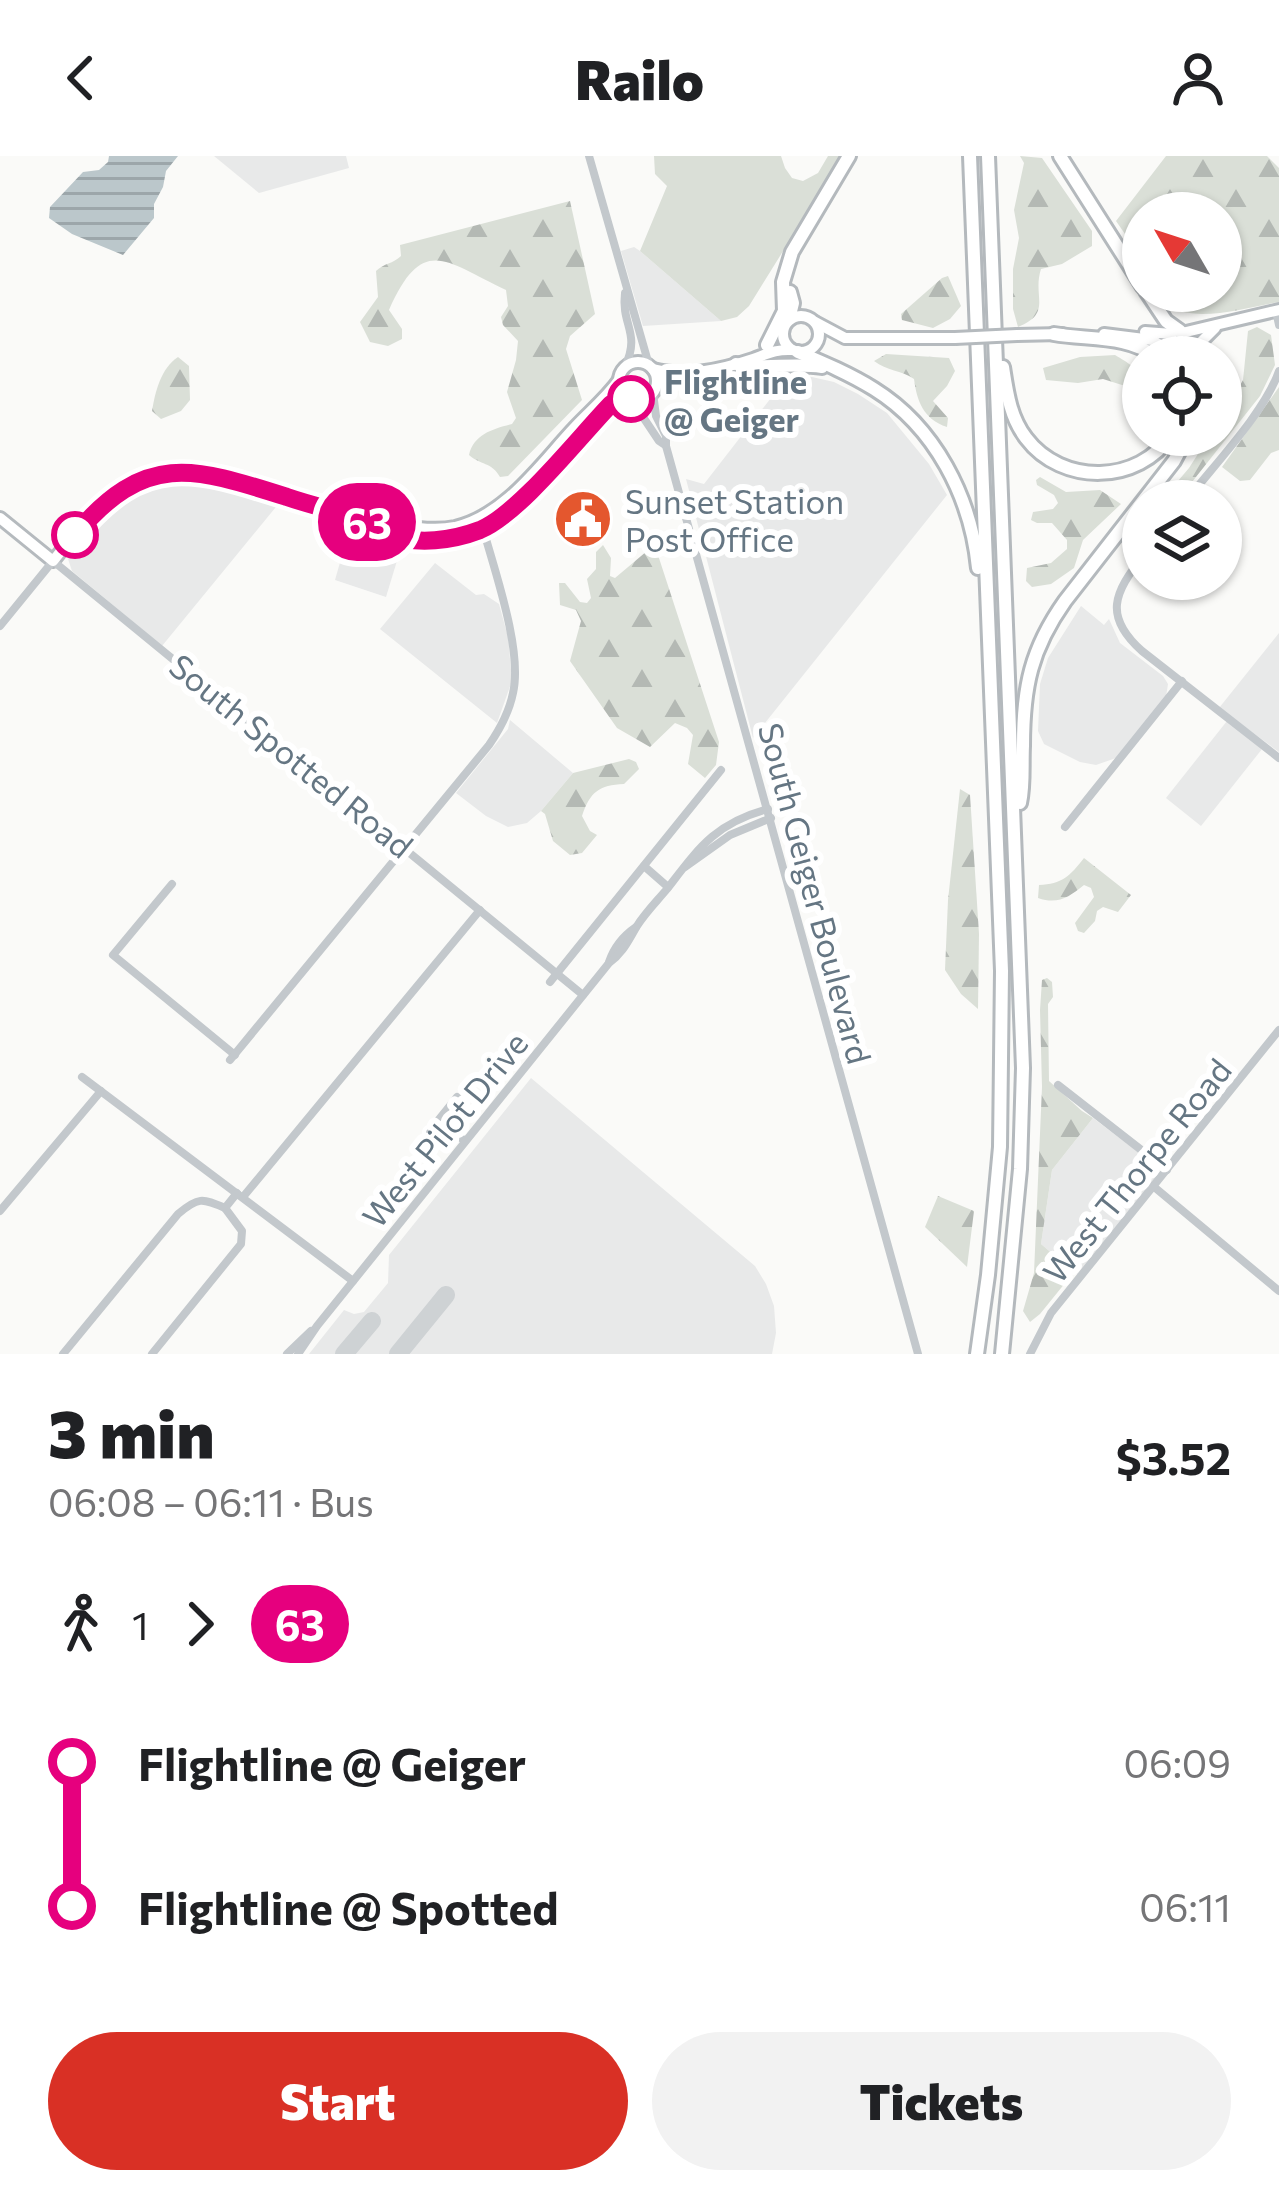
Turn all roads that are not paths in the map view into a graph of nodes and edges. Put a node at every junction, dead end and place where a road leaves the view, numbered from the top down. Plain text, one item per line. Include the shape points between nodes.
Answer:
1 (589, 156) edge
2 (849, 156) edge
3 (970, 156) edge
4 (988, 156) edge
5 (1060, 156) edge
6 (1122, 254) edge
7 (786, 273) junction
8 (626, 291) junction
9 (1277, 311) edge
10 (1160, 312) edge
11 (815, 322) junction
12 (786, 324) junction
13 (1217, 325) junction
14 (1279, 325) edge
15 (1179, 332) junction
16 (1096, 333) junction
17 (1054, 334) junction
18 (1122, 336) edge
19 (1174, 336) edge
20 (1185, 336) edge
21 (1206, 336) edge
22 (845, 338) junction
23 (1122, 342) edge
24 (767, 345) junction
25 (995, 345) junction
26 (800, 351) junction
27 (741, 362) junction
28 (626, 367) junction
29 (651, 367) junction
30 (841, 371) junction
31 (1279, 371) edge
32 (679, 375) junction
33 (619, 380) junction
34 (654, 390) junction
35 (630, 398) junction
36 (666, 446) junction
37 (1154, 456) edge
38 (1177, 456) edge
39 (1202, 480) edge
40 (0, 518) edge
41 (481, 523) junction
42 (53, 561) junction
43 (1122, 589) edge
44 (987, 610) junction
45 (0, 626) edge
46 (1182, 681) junction
47 (1279, 758) edge
48 (721, 770) dead end
49 (769, 813) junction
50 (1015, 822) junction
51 (1065, 827) dead end
52 (406, 848) junction
53 (644, 866) junction
54 (172, 884) dead end
55 (668, 887) junction
56 (480, 910) junction
57 (557, 974) junction
58 (550, 982) dead end
59 (583, 994) junction
60 (1279, 1030) edge
61 (82, 1077) dead end
62 (1058, 1085) dead end
63 (101, 1091) junction
64 (457, 1097) dead end
65 (439, 1121) junction
66 (428, 1133) dead end
67 (465, 1141) junction
68 (1167, 1170) junction
69 (1153, 1186) junction
70 (240, 1195) junction
71 (225, 1208) junction
72 (0, 1211) edge
73 (334, 1245) dead end
74 (323, 1258) junction
75 (353, 1281) junction
76 (1279, 1291) edge
77 (317, 1326) junction
78 (63, 1354) edge
79 (152, 1354) edge
80 (287, 1354) edge
81 (298, 1354) edge
82 (918, 1354) edge
83 (977, 1354) edge
84 (1002, 1354) edge
85 (1030, 1354) edge

1 - 8 street
2 - 7 highway
3 - 44 highway
4 - 25 highway
5 - 6 highway
7 - 12 highway via 794,303
7 - 24 highway via 784,311
8 - 28 street via 634,342
8 - 29 street
9 - 13 main road
9 - 14 street
10 - 15 highway
11 - 12 main road via 806,316
11 - 22 main road
11 - 26 main road via 818,340
12 - 24 main road
12 - 26 main road via 784,341
13 - 15 main road
13 - 21 main road
15 - 16 main road
15 - 19 main road
15 - 20 main road
16 - 17 main road
16 - 18 main road
17 - 22 main road, bridge
17 - 23 highway
22 - 26 main road
24 - 27 main road
25 - 37 highway via 1010,407 1032,446 1082,472 1120,472
25 - 50 highway
26 - 27 main road
26 - 30 highway
27 - 30 highway
27 - 32 main road
28 - 29 main road
28 - 33 main road
29 - 32 main road
29 - 34 main road
30 - 44 highway via 902,410 947,466 973,530
31 - 39 street
32 - 34 main road
33 - 35 main road
33 - 41 main road
34 - 35 main road via 643,400
34 - 36 street, South Geiger Boulevard
35 - 36 street, South Geiger Boulevard
35 - 41 main road via 611,404 513,507
36 - 49 street, South Geiger Boulevard
38 - 50 highway via 1038,647 1024,698
40 - 42 main road, South Spotted Road
41 - 42 main road via 431,540 399,537 217,476 167,474 116,493
41 - 52 street via 514,644 514,691 489,746
42 - 45 street
42 - 52 street, South Spotted Road
43 - 46 street via 1116,613 1124,632
44 - 83 highway via 1002,1019 1000,1148
46 - 47 street
46 - 51 street
48 - 53 street
49 - 55 street, West Pilot Drive via 718,832
49 - 82 street, South Geiger Boulevard
50 - 84 highway via 1023,1068
52 - 54 street via 232,1057 113,955
52 - 56 street, South Spotted Road
53 - 55 street
53 - 57 street
55 - 59 street, West Pilot Drive
56 - 57 street, South Spotted Road
56 - 70 street
57 - 58 street
57 - 59 street, South Spotted Road
59 - 67 street, West Pilot Drive
60 - 68 street, West Thorpe Road
61 - 63 street
62 - 68 street
63 - 70 street
63 - 72 street
64 - 65 street
65 - 66 street
65 - 67 street
67 - 75 street, West Pilot Drive
68 - 69 street, West Thorpe Road
69 - 76 street
69 - 85 street, West Thorpe Road via 1051,1313
70 - 71 street
70 - 74 street
71 - 78 street via 205,1199 178,1214
71 - 79 street via 241,1244
73 - 74 street
74 - 75 street
75 - 77 street, West Pilot Drive
77 - 80 street, West Pilot Drive
77 - 81 street, West Pilot Drive

